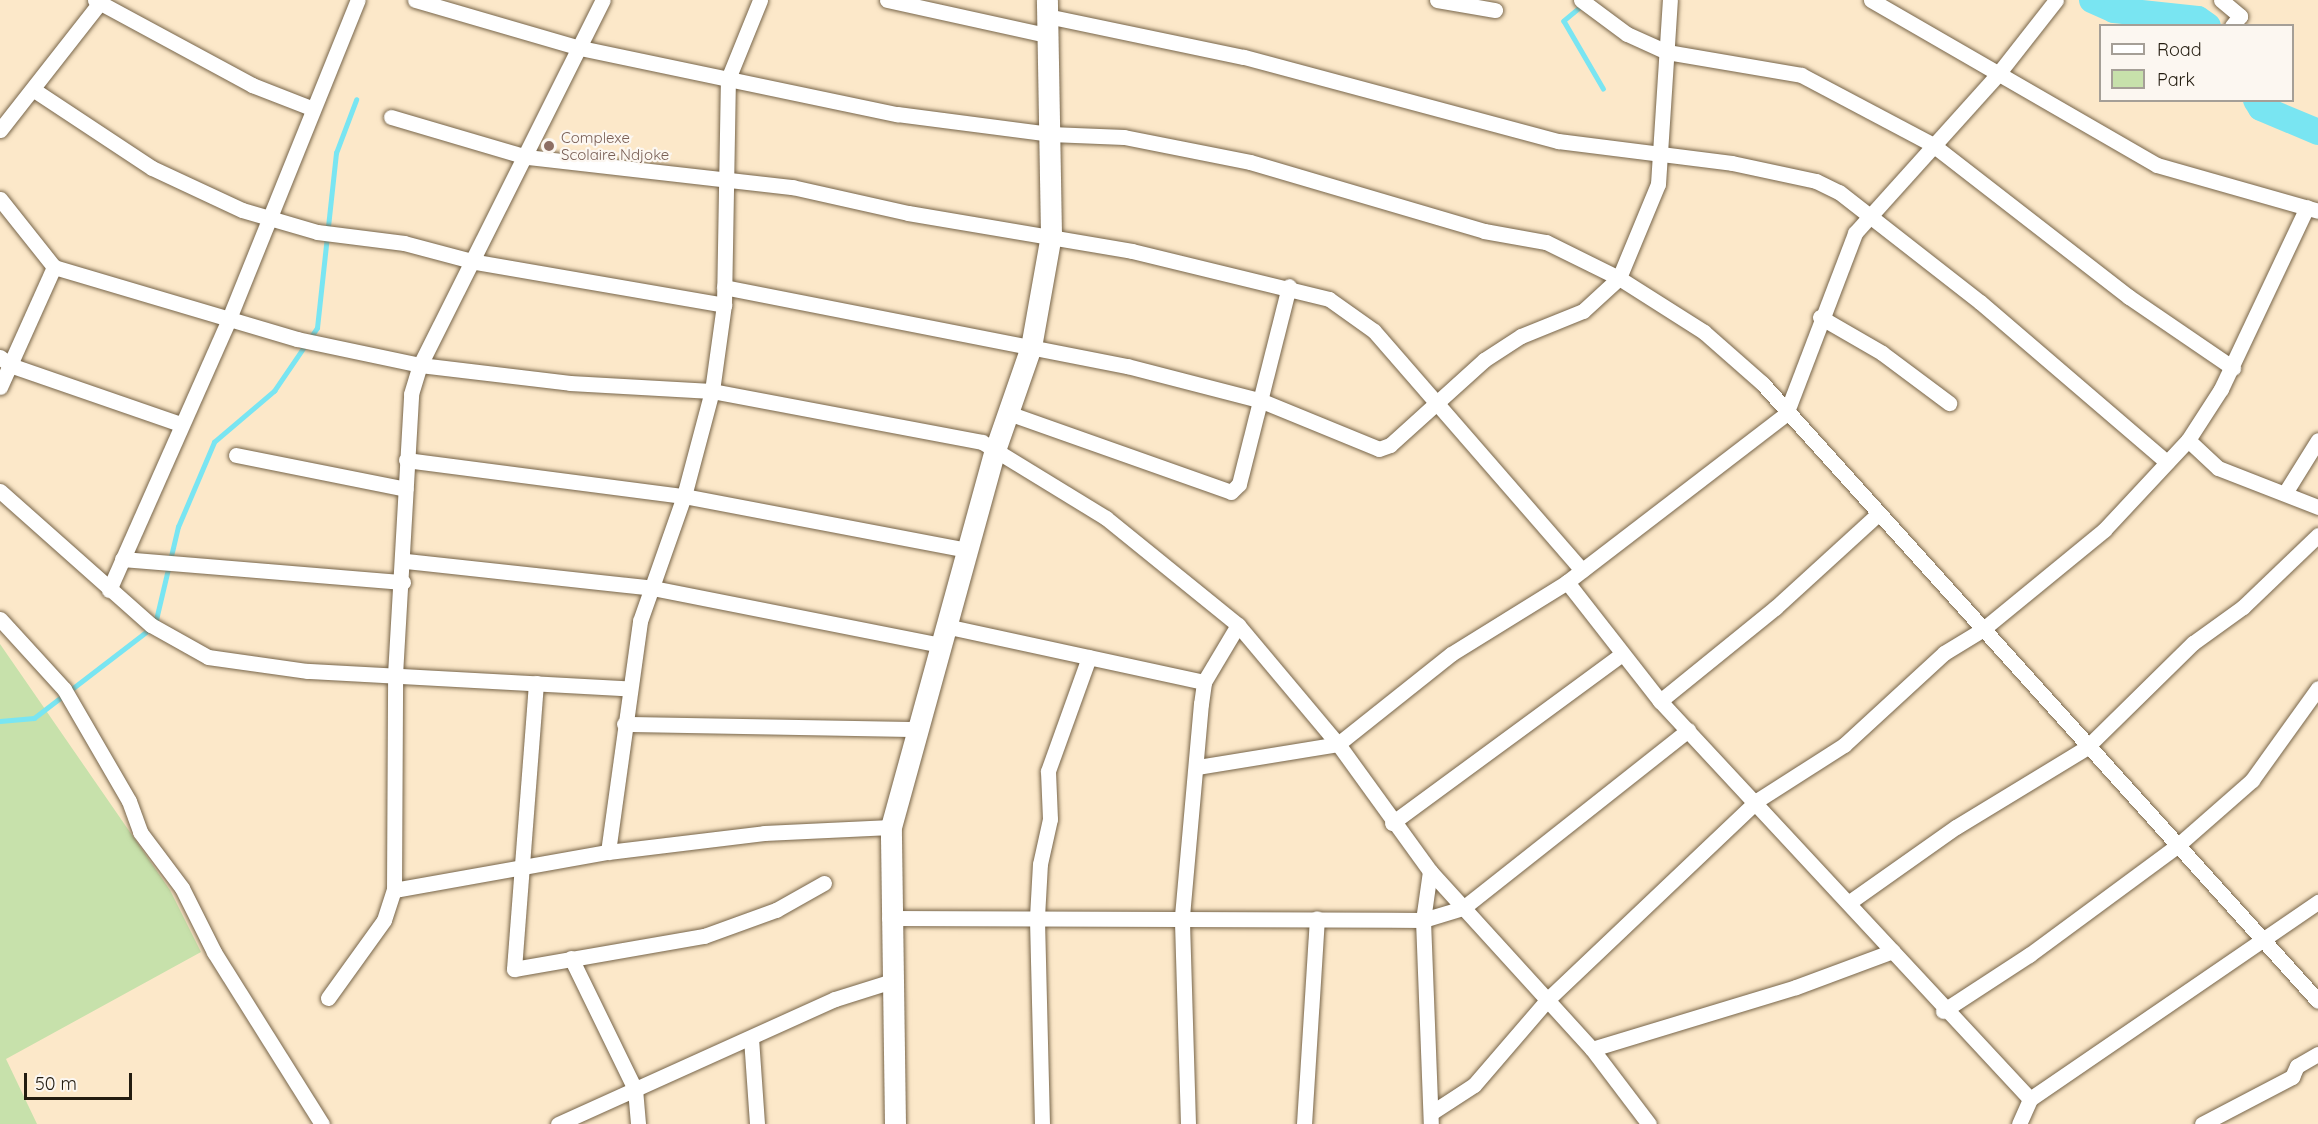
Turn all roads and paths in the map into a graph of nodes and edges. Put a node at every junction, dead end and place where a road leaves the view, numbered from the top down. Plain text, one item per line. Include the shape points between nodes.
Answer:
1 (358, 0) edge
2 (414, 0) edge
3 (603, 0) edge
4 (760, 0) edge
5 (887, 0) edge
6 (1437, 0) edge
7 (1670, 0) edge
8 (1871, 0) edge
9 (2056, 0) edge
10 (2221, 0) edge
11 (99, 1) edge
12 (1584, 2) edge
13 (1495, 10) dead end
14 (1046, 17) edge
15 (2234, 24) edge
16 (580, 48) junction
17 (1667, 52) junction
18 (1998, 74) junction
19 (728, 79) junction
20 (34, 90) junction
21 (311, 108) junction
22 (391, 117) dead end
23 (1, 127) edge
24 (1050, 135) junction
25 (1933, 145) junction
26 (1661, 152) junction
27 (527, 157) junction
28 (722, 178) junction
29 (0, 199) edge
30 (2313, 209) edge
31 (1868, 216) junction
32 (268, 217) junction
33 (1051, 236) junction
34 (476, 262) junction
35 (54, 267) junction
36 (1619, 278) junction
37 (1289, 286) junction
38 (724, 287) junction
39 (724, 305) junction
40 (1820, 317) junction
41 (228, 321) junction
42 (1031, 347) junction
43 (5, 361) edge
44 (420, 365) junction
45 (2233, 368) junction
46 (0, 387) edge
47 (712, 391) junction
48 (1262, 400) junction
49 (1432, 403) junction
50 (1949, 403) dead end
51 (1011, 414) junction
52 (1786, 414) junction
53 (180, 424) junction
54 (2188, 440) junction
55 (2318, 440) edge
56 (994, 453) junction
57 (236, 454) dead end
58 (406, 460) junction
59 (2167, 462) junction
60 (406, 489) junction
61 (0, 491) edge
62 (2284, 493) junction
63 (684, 496) junction
64 (2318, 507) edge
65 (1878, 514) junction
66 (2318, 535) edge
67 (966, 550) junction
68 (122, 559) junction
69 (406, 561) junction
70 (1582, 570) junction
71 (403, 582) junction
72 (1567, 582) junction
73 (653, 588) junction
74 (109, 590) junction
75 (0, 620) edge
76 (1238, 625) junction
77 (1982, 630) junction
78 (942, 635) junction
79 (1622, 654) junction
80 (1089, 657) junction
81 (395, 675) junction
82 (1204, 682) junction
83 (536, 683) junction
84 (627, 688) junction
85 (2318, 688) edge
86 (1660, 700) junction
87 (624, 724) junction
88 (917, 729) junction
89 (1688, 730) junction
90 (1338, 744) junction
91 (2086, 748) junction
92 (1198, 767) junction
93 (1758, 800) junction
94 (1392, 823) junction
95 (891, 827) junction
96 (2177, 846) junction
97 (608, 852) junction
98 (520, 867) junction
99 (1430, 871) junction
100 (824, 883) dead end
101 (394, 890) junction
102 (1851, 901) junction
103 (2318, 902) edge
104 (1463, 908) junction
105 (1182, 916) junction
106 (1037, 917) junction
107 (889, 918) junction
108 (1317, 918) junction
109 (1423, 920) junction
110 (2267, 941) junction
111 (1893, 951) junction
112 (571, 958) junction
113 (889, 982) junction
114 (328, 998) dead end
115 (1547, 1000) junction
116 (2318, 1001) edge
117 (1943, 1011) junction
118 (751, 1038) junction
119 (1592, 1049) junction
120 (2318, 1054) edge
121 (635, 1089) junction
122 (2030, 1099) junction
123 (1431, 1119) edge
124 (322, 1124) edge
125 (558, 1124) edge
126 (638, 1124) edge
127 (757, 1124) edge
128 (895, 1124) edge
129 (1042, 1124) edge
130 (1188, 1124) edge
131 (1304, 1124) edge
132 (1649, 1124) edge
133 (2019, 1124) edge
134 (2202, 1124) edge

1 - 21 street
2 - 16 street
3 - 16 street
4 - 19 street
5 - 14 street
6 - 13 street
7 - 17 street
8 - 18 street
9 - 18 street
10 - 15 street via 2240,16
11 - 20 street
11 - 21 street via 252,85
12 - 17 street via 1627,34
14 - 24 street
14 - 26 street via 1244,57 1558,141
16 - 19 street
16 - 27 street
17 - 25 street via 1801,75
17 - 26 street
18 - 25 street
18 - 30 street via 2157,165 2192,179
19 - 24 street via 897,114
19 - 28 street
20 - 23 street
20 - 32 street via 152,168
21 - 32 street
22 - 27 street
24 - 33 street
24 - 36 street via 1124,136 1250,162 1484,231 1546,242
25 - 31 street
25 - 45 street via 2138,304
26 - 31 street via 1816,181
26 - 36 street via 1658,184
27 - 28 street
27 - 34 street
28 - 33 street
28 - 38 street
29 - 35 street
30 - 45 street
31 - 40 street via 1844,252
31 - 59 street via 1980,302
32 - 34 street via 326,233 404,243
32 - 41 street
33 - 37 street
33 - 42 street
34 - 39 street
34 - 44 street
35 - 41 street
35 - 43 street
36 - 49 street via 1583,311 1521,336
36 - 52 street via 1727,350
37 - 48 street
37 - 49 street via 1351,310
38 - 39 street
38 - 42 street
39 - 47 street
40 - 50 street via 1882,353
40 - 52 street
41 - 44 street
41 - 53 street
42 - 48 street
42 - 51 street
43 - 46 street
43 - 53 street
44 - 47 street via 570,383
44 - 58 street via 411,394
45 - 54 street
47 - 56 street via 968,437
47 - 63 street
48 - 49 street via 1379,449 1390,444
48 - 51 street via 1239,484 1231,492
49 - 70 street
51 - 56 street
52 - 65 street
52 - 70 street
53 - 68 street
54 - 59 street
54 - 62 street via 2218,468
55 - 62 street
56 - 67 street
56 - 76 street via 1106,518
57 - 60 street
58 - 60 street
58 - 63 street
59 - 77 street via 2104,530
60 - 69 street
61 - 74 street
62 - 64 street
63 - 67 street
63 - 73 street
65 - 77 street
65 - 86 street via 1775,608
66 - 91 street via 2242,607 2193,644
67 - 78 street
68 - 71 street
68 - 74 street
69 - 71 street
69 - 73 street
70 - 72 street
71 - 81 street
72 - 79 street
72 - 90 street via 1451,654
73 - 78 street
73 - 84 street
74 - 81 street via 185,648 227,661
75 - 124 street via 64,689 140,832 182,888 214,952
76 - 82 street
76 - 90 street
77 - 91 street
77 - 93 street via 1944,653 1844,745
78 - 80 street
78 - 88 street
79 - 86 street
79 - 94 street
80 - 82 street
80 - 106 street via 1048,771 1050,819 1040,864
81 - 83 street
81 - 101 street
82 - 92 street
83 - 84 street
83 - 98 street
84 - 87 street
85 - 96 street via 2252,780
86 - 89 street
87 - 88 street
87 - 97 street
88 - 95 street
89 - 93 street
89 - 104 street
90 - 92 street
90 - 94 street
91 - 96 street
91 - 102 street via 1956,827
92 - 105 street
93 - 102 street
93 - 115 street
94 - 99 street
95 - 97 street via 764,833
95 - 107 street
96 - 110 street
96 - 117 street via 2029,955
97 - 98 street
98 - 101 street
98 - 112 street via 514,969
99 - 104 street
99 - 109 street
100 - 112 street via 776,910 704,936
101 - 114 street via 384,920
102 - 111 street
103 - 110 street
104 - 109 street
104 - 115 street
105 - 106 street
105 - 108 street
105 - 130 street
106 - 107 street
106 - 129 street
107 - 113 street
108 - 109 street
108 - 131 street
109 - 123 street
110 - 116 street
110 - 122 street
111 - 117 street
111 - 119 street via 1796,987
112 - 121 street
113 - 118 street via 867,986
113 - 128 street
115 - 119 street
115 - 123 street via 1474,1084
117 - 122 street
118 - 121 street
118 - 127 street
119 - 132 street
120 - 134 street via 2297,1066 2292,1077
121 - 125 street
121 - 126 street
122 - 133 street

